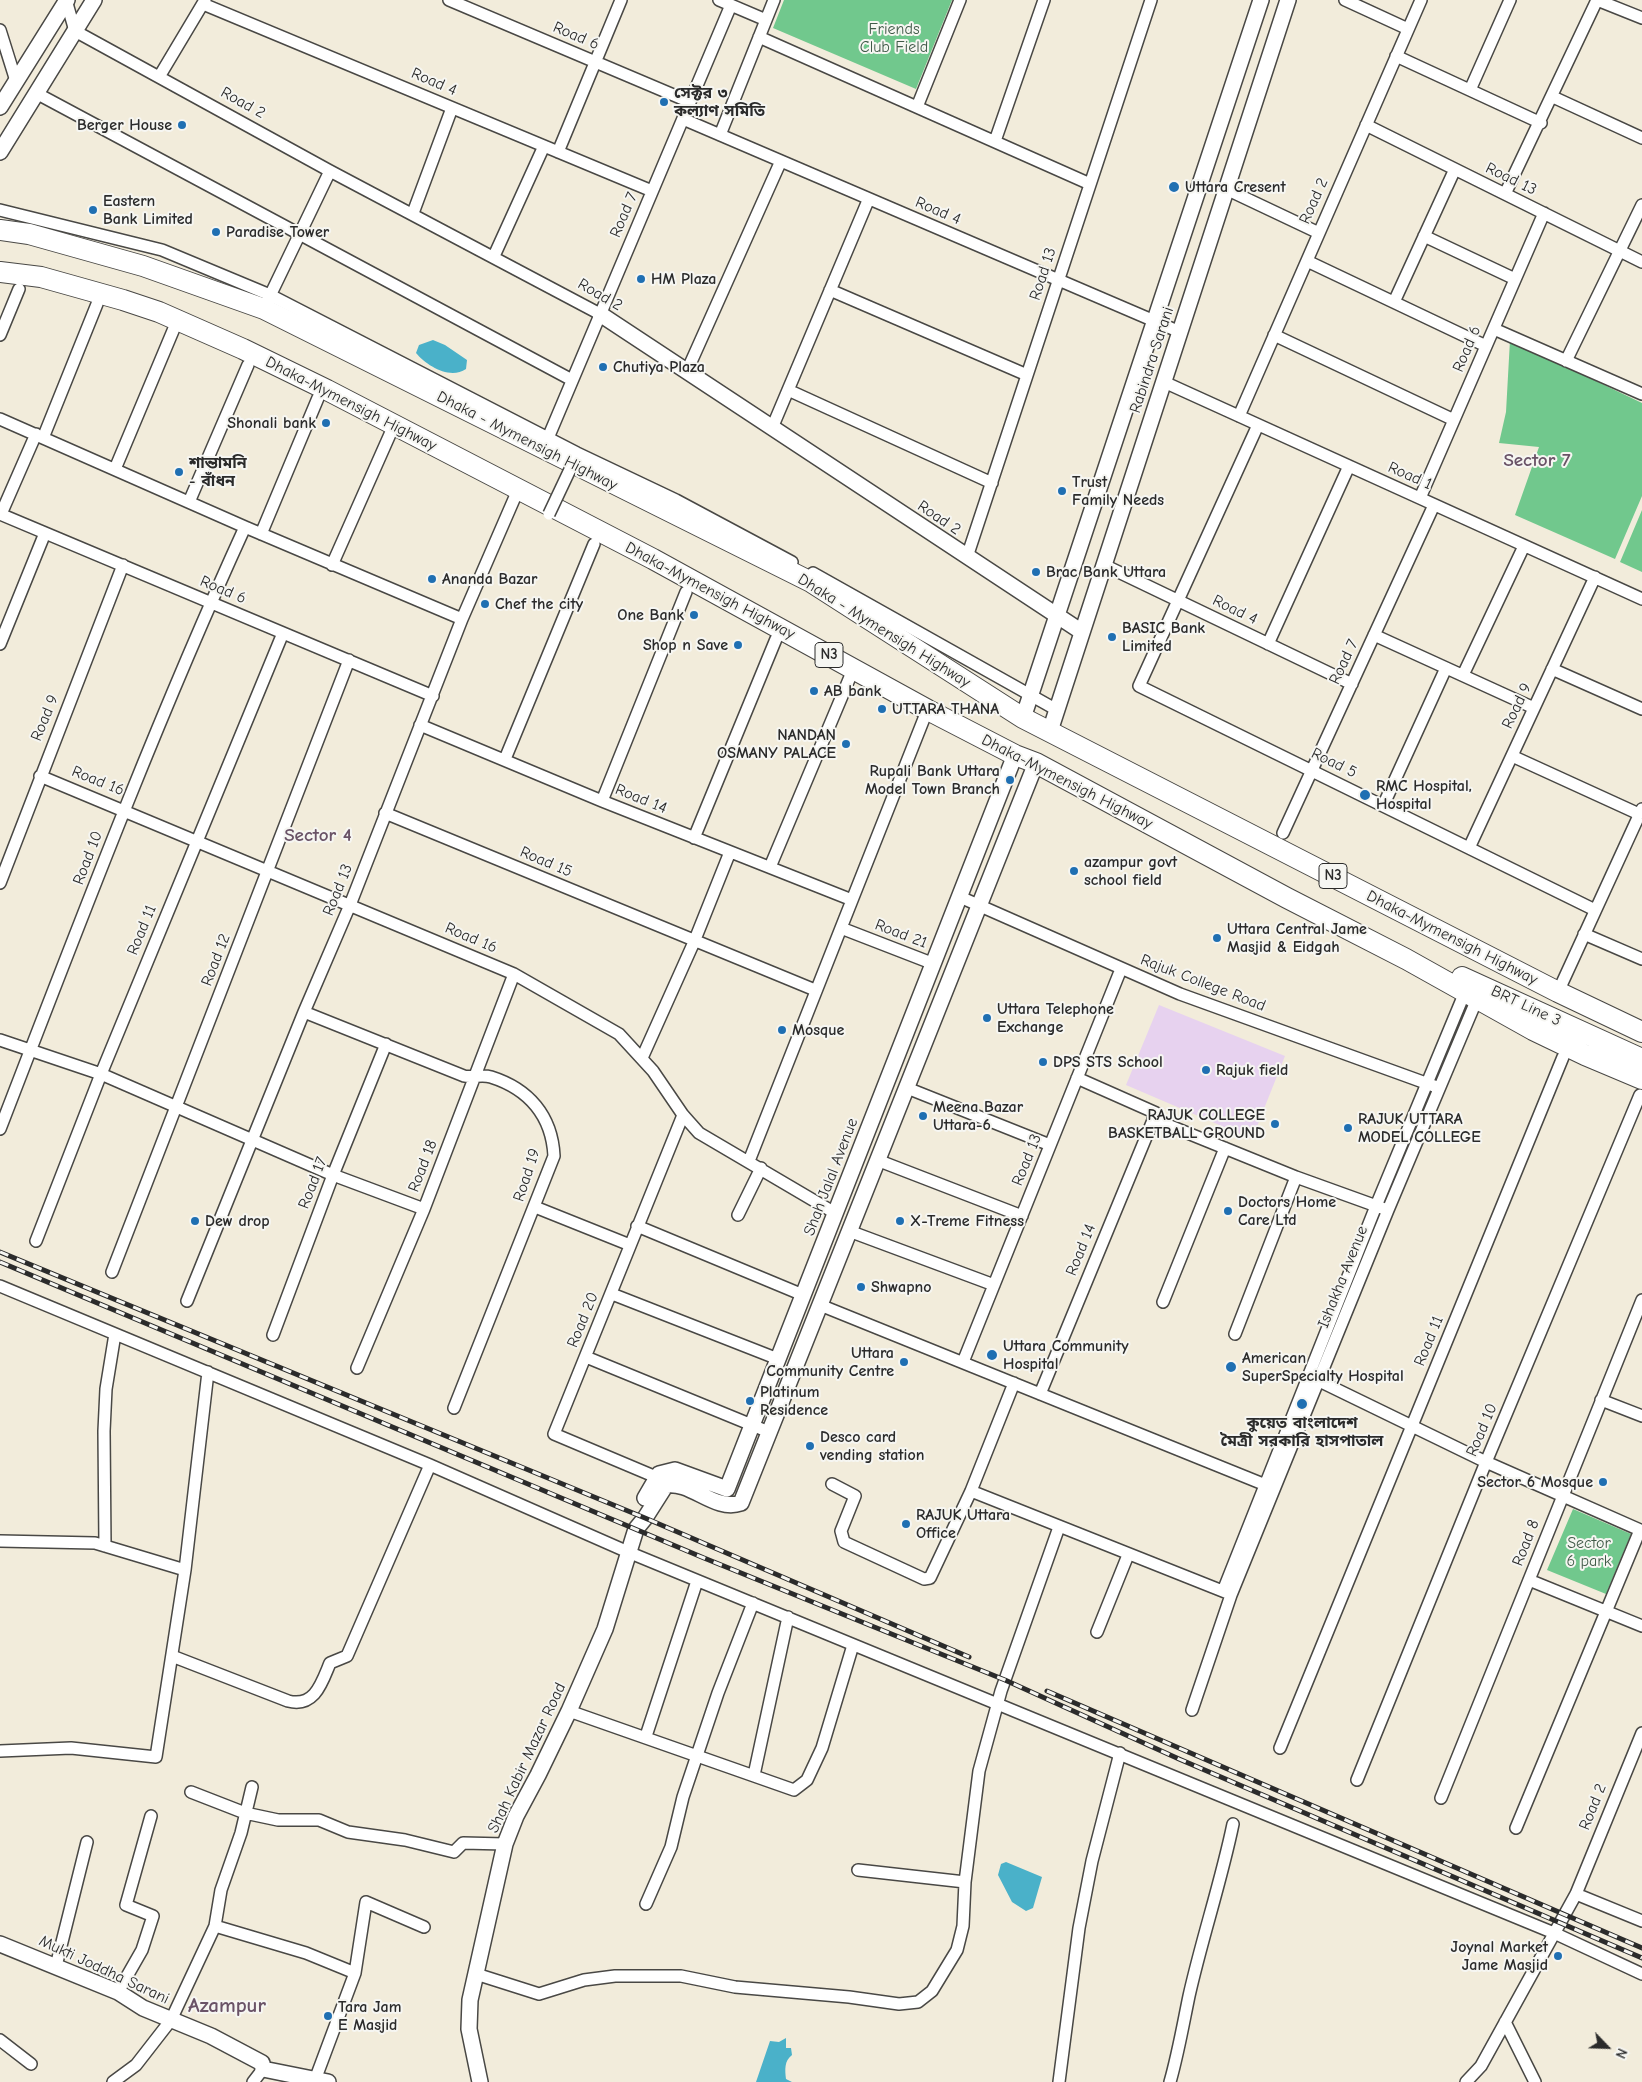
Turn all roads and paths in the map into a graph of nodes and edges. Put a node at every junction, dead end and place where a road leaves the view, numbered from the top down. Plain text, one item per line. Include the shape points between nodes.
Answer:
1 (94, 0) edge
2 (449, 0) edge
3 (621, 0) edge
4 (718, 0) edge
5 (774, 0) edge
6 (960, 0) edge
7 (1044, 0) edge
8 (1151, 0) edge
9 (1261, 0) edge
10 (1288, 0) edge
11 (1345, 0) edge
12 (1421, 0) edge
13 (1510, 0) edge
14 (1597, 0) edge
15 (67, 1) edge
16 (204, 2) edge
17 (731, 5) junction
18 (1642, 18) edge
19 (766, 20) junction
20 (1408, 29) junction
21 (0, 30) edge
22 (75, 31) junction
23 (760, 37) junction
24 (1396, 56) junction
25 (595, 62) junction
26 (159, 77) junction
27 (16, 81) junction
28 (1470, 90) junction
29 (36, 93) junction
30 (1553, 97) junction
31 (690, 102) junction
32 (0, 107) edge
33 (917, 107) junction
34 (452, 108) junction
35 (683, 119) junction
36 (1541, 122) junction
37 (1366, 125) junction
38 (720, 135) junction
39 (1642, 138) edge
40 (995, 141) junction
41 (544, 146) junction
42 (0, 152) edge
43 (558, 152) junction
44 (783, 162) junction
45 (1455, 169) junction
46 (330, 171) junction
47 (1090, 184) junction
48 (1226, 190) junction
49 (652, 191) junction
50 (1505, 194) junction
51 (870, 200) junction
52 (1642, 205) edge
53 (0, 210) edge
54 (413, 213) junction
55 (1544, 213) junction
56 (2, 231) edge
57 (1319, 233) junction
58 (300, 234) junction
59 (1424, 236) junction
60 (1620, 251) junction
61 (494, 256) junction
62 (1307, 261) junction
63 (1642, 262) edge
64 (0, 272) edge
65 (1516, 279) junction
66 (1058, 280) junction
67 (19, 289) dead end
68 (830, 290) junction
69 (267, 302) junction
70 (1394, 302) junction
71 (97, 304) dead end
72 (600, 314) junction
73 (1154, 321) junction
74 (175, 326) dead end
75 (1494, 329) junction
76 (1180, 332) junction
77 (0, 335) edge
78 (1274, 336) junction
79 (1486, 346) junction
80 (1566, 361) junction
81 (248, 364) dead end
82 (687, 372) junction
83 (1027, 375) junction
84 (572, 380) junction
85 (1164, 382) junction
86 (788, 390) junction
87 (1642, 394) edge
88 (318, 398) dead end
89 (1239, 416) junction
90 (0, 419) edge
91 (1454, 420) junction
92 (1258, 425) junction
93 (772, 428) junction
94 (391, 432) dead end
95 (40, 436) junction
96 (548, 438) junction
97 (574, 461) dead end
98 (1349, 466) junction
99 (115, 469) junction
100 (992, 483) junction
101 (518, 490) junction
102 (1420, 498) junction
103 (189, 502) junction
104 (1434, 505) junction
105 (0, 514) edge
106 (549, 514) dead end
107 (245, 527) junction
108 (45, 533) junction
109 (260, 534) junction
110 (594, 544) dead end
111 (1524, 546) junction
112 (967, 557) junction
113 (332, 565) junction
114 (1104, 565) junction
115 (124, 566) junction
116 (1594, 577) junction
117 (686, 592) dead end
118 (1642, 599) edge
119 (1178, 600) junction
120 (210, 602) junction
121 (1057, 617) junction
122 (462, 620) junction
123 (1082, 632) junction
124 (283, 633) junction
125 (1374, 635) junction
126 (776, 639) dead end
127 (0, 644) edge
128 (1268, 644) junction
129 (349, 660) junction
130 (1446, 668) junction
131 (1552, 669) junction
132 (1462, 675) junction
133 (850, 677) dead end
134 (1352, 684) junction
135 (1031, 695) junction
136 (433, 696) junction
137 (1534, 708) junction
138 (1642, 709) edge
139 (1057, 710) junction
140 (925, 716) dead end
141 (1023, 718) junction
142 (420, 725) junction
143 (1050, 732) junction
144 (1016, 755) junction
145 (1512, 756) junction
146 (505, 759) junction
147 (1036, 763) junction
148 (1312, 771) junction
149 (40, 776) junction
150 (602, 801) junction
151 (1383, 806) junction
152 (124, 810) junction
153 (1641, 811) edge
154 (385, 813) junction
155 (1283, 833) dead end
156 (694, 838) junction
157 (197, 840) junction
158 (1469, 848) junction
159 (730, 852) junction
160 (770, 867) junction
161 (267, 870) junction
162 (0, 883) edge
163 (960, 897) junction
164 (852, 900) junction
165 (350, 905) junction
166 (979, 905) junction
167 (1595, 910) junction
168 (1584, 934) junction
169 (694, 942) junction
170 (1408, 952) junction
171 (1642, 959) edge
172 (929, 962) junction
173 (1121, 969) junction
174 (514, 974) junction
175 (815, 990) junction
176 (1558, 992) junction
177 (1471, 995) junction
178 (304, 1012) junction
179 (1642, 1032) edge
180 (0, 1040) edge
181 (386, 1044) junction
182 (31, 1049) junction
183 (1563, 1057) dead end
184 (642, 1058) junction
185 (1642, 1059) edge
186 (101, 1074) junction
187 (475, 1076) junction
188 (1077, 1078) junction
189 (1433, 1086) junction
190 (1641, 1087) edge
191 (907, 1088) junction
192 (177, 1108) junction
193 (683, 1115) junction
194 (1153, 1119) junction
195 (0, 1129) edge
196 (253, 1141) junction
197 (1050, 1145) junction
198 (1224, 1148) junction
199 (878, 1160) junction
200 (749, 1161) junction
201 (761, 1168) junction
202 (333, 1175) junction
203 (1296, 1177) junction
204 (535, 1207) junction
205 (1382, 1208) junction
206 (424, 1209) junction
207 (836, 1213) junction
208 (738, 1215) dead end
209 (1022, 1216) junction
210 (637, 1226) junction
211 (849, 1231) junction
212 (36, 1241) dead end
213 (630, 1245) junction
214 (112, 1272) dead end
215 (994, 1285) junction
216 (0, 1286) edge
217 (612, 1294) junction
218 (803, 1295) junction
219 (1642, 1300) edge
220 (187, 1301) dead end
221 (1163, 1302) dead end
222 (820, 1305) junction
223 (115, 1334) junction
224 (1235, 1334) dead end
225 (273, 1335) dead end
226 (586, 1357) junction
227 (778, 1359) junction
228 (963, 1362) junction
229 (357, 1368) dead end
230 (208, 1372) junction
231 (1313, 1378) junction
232 (1014, 1383) junction
233 (1040, 1394) junction
234 (1601, 1400) junction
235 (454, 1408) dead end
236 (1642, 1416) edge
237 (752, 1424) junction
238 (1411, 1427) junction
239 (769, 1432) junction
240 (1486, 1462) junction
241 (430, 1466) junction
242 (656, 1478) junction
243 (832, 1484) dead end
244 (1270, 1487) junction
245 (971, 1491) junction
246 (1562, 1496) junction
247 (641, 1523) junction
248 (1059, 1527) junction
249 (0, 1541) edge
250 (105, 1546) junction
251 (628, 1552) junction
252 (1128, 1555) junction
253 (185, 1570) junction
254 (1529, 1580) junction
255 (697, 1581) junction
256 (1227, 1593) junction
257 (753, 1603) junction
258 (1604, 1612) junction
259 (788, 1617) junction
260 (1642, 1626) edge
261 (1097, 1632) dead end
262 (853, 1645) junction
263 (172, 1656) junction
264 (999, 1704) junction
265 (1192, 1710) dead end
266 (569, 1711) junction
267 (1642, 1733) edge
268 (646, 1736) junction
269 (1280, 1748) dead end
270 (0, 1751) edge
271 (1120, 1753) junction
272 (697, 1754) junction
273 (754, 1775) junction
274 (1357, 1780) dead end
275 (252, 1787) dead end
276 (191, 1792) dead end
277 (1441, 1798) dead end
278 (245, 1813) junction
279 (151, 1816) dead end
280 (1233, 1824) dead end
281 (1516, 1828) dead end
282 (87, 1842) dead end
283 (505, 1844) junction
284 (858, 1870) dead end
285 (965, 1882) junction
286 (1576, 1894) junction
287 (646, 1904) dead end
288 (1642, 1921) edge
289 (215, 1926) junction
290 (424, 1927) dead end
291 (1554, 1933) junction
292 (0, 1944) edge
293 (56, 1966) junction
294 (355, 1973) junction
295 (476, 1974) junction
296 (1642, 1974) edge
297 (118, 1992) junction
298 (170, 2020) junction
299 (1505, 2022) junction
300 (0, 2040) edge
301 (31, 2064) dead end
302 (263, 2069) junction
303 (321, 2081) edge
304 (113, 2082) edge
305 (253, 2082) edge
306 (480, 2082) edge
307 (1059, 2082) edge
308 (1170, 2082) edge
309 (1466, 2082) edge
310 (1535, 2082) edge

1 - 22 street
2 - 25 street, Road 6
3 - 25 street
4 - 17 street
5 - 19 street
6 - 33 street
7 - 40 street
8 - 47 street, Road 13
9 - 73 street, Rabindra Sarani
10 - 48 street, Rabindra Sarani
11 - 20 street
12 - 20 street, Road 2
13 - 28 street
14 - 18 street
14 - 30 street
15 - 22 street
15 - 27 street
16 - 26 street
16 - 34 street, Road 4
17 - 19 street
17 - 31 street, Road 7
19 - 23 street
20 - 24 street, Road 2
21 - 27 street
22 - 26 street, Road 2
22 - 29 street
23 - 33 street
23 - 38 street
24 - 28 street
24 - 37 street, Road 2
25 - 31 street, Road 6
25 - 43 street
26 - 46 street, Road 2
27 - 32 street
28 - 36 street
29 - 42 street
29 - 58 street
30 - 36 street
30 - 39 street
31 - 35 street, Road 7
33 - 40 street
34 - 41 street, Road 4
34 - 54 street
35 - 38 street, Road 4
35 - 49 street, Road 7
36 - 50 street
37 - 45 street, Road 13
37 - 57 street, Road 2
38 - 44 street, Road 4
40 - 47 street
41 - 43 street, Road 4
41 - 61 street
43 - 49 street, Road 4
44 - 51 street, Road 4
44 - 82 street
45 - 50 street, Road 13
45 - 59 street
46 - 54 street, Road 2
46 - 58 street
47 - 66 street, Road 13
48 - 57 street
48 - 76 street, Rabindra Sarani
49 - 72 street, Road 7
50 - 55 street, Road 13
51 - 66 street, Road 4
51 - 68 street
52 - 60 street
53 - 69 street via 162,250
54 - 61 street, Road 2
55 - 60 street, Road 13
55 - 65 street, Road 6
56 - 69 highway, Dhaka - Mymensigh Highway / N3 via 29,234
57 - 62 street, Road 2
58 - 69 street
58 - 84 street
59 - 65 street
59 - 70 street
60 - 63 street, Road 13
60 - 80 street
61 - 72 street, Road 2
62 - 70 street
62 - 78 street, Road 2
64 - 101 highway, Dhaka-Mymensigh Highway / N3 via 41,277 159,312 327,390
65 - 75 street, Road 6
66 - 73 street, Road 4
66 - 83 street, Road 13
67 - 77 street
68 - 83 street
68 - 86 street
69 - 96 street
69 - 141 highway, Dhaka - Mymensigh Highway / N3 via 811,582
70 - 79 street
71 - 95 street
72 - 82 street, Road 2
72 - 84 street, Road 7
73 - 76 street, Road 4
73 - 121 street, Rabindra Sarani
74 - 99 street
75 - 79 street, Road 6
75 - 80 street
76 - 85 street, Rabindra Sarani
78 - 89 street, Road 2
78 - 91 street
79 - 91 street, Road 6
80 - 87 street
81 - 103 street
82 - 93 street, Road 2
83 - 100 street, Road 13
84 - 96 street, Road 7
85 - 89 street, Road 1
85 - 114 street, Rabindra Sarani
86 - 93 street
86 - 100 street
88 - 109 street
89 - 92 street, Road 1
90 - 95 street
91 - 102 street, Road 6
92 - 98 street, Road 1
92 - 119 street
93 - 112 street, Road 2
94 - 113 street
95 - 99 street
95 - 105 street
96 - 135 street via 676,500 855,595
97 - 106 street, bridge
98 - 102 street, Road 1
98 - 128 street
99 - 103 street
100 - 112 street, Road 13
101 - 122 street, Road 13
101 - 144 highway, Dhaka-Mymensigh Highway / N3 via 653,559
102 - 104 street, Road 1
103 - 107 street
104 - 111 street, Road 1
104 - 125 street, Road 7
105 - 108 street, Road 6
107 - 109 street
107 - 120 street, Road 10
108 - 115 street, Road 6
108 - 127 street
109 - 113 street
110 - 146 street
111 - 116 street, Road 1
111 - 132 street
112 - 121 street, Road 2
113 - 122 street
114 - 119 street, Road 4
114 - 123 street, Rabindra Sarani
115 - 120 street, Road 6
115 - 149 street, Road 9
116 - 118 street, Road 1
116 - 131 street, Road 9
117 - 150 street
119 - 128 street, Road 4
119 - 148 street, Road 5 via 1139,686
120 - 124 street, Road 6
120 - 152 street, Road 10
121 - 123 street, Road 2
121 - 135 street, Rabindra Sarani
122 - 136 street, Road 13
123 - 139 street, Rabindra Sarani
124 - 129 street, Road 6
124 - 157 street, Road 11
125 - 130 street
125 - 134 street, Road 7
126 - 156 street
128 - 134 street, Road 4
129 - 136 street, Road 6
129 - 161 street, Road 12
130 - 132 street
130 - 151 street
131 - 137 street, Road 9
131 - 138 street
132 - 137 street
133 - 160 street
134 - 148 street, Road 7
135 - 139 street
135 - 141 street, Rabindra Sarani
136 - 142 street, Road 13
137 - 145 street, Road 9
139 - 143 street, Rabindra Sarani
140 - 164 street, Road 21
141 - 143 highway, Dhaka-Mymensigh Highway / N3
142 - 146 street, Road 14
142 - 154 street, Road 13
143 - 176 highway, Dhaka-Mymensigh Highway / N3
144 - 147 highway, Dhaka-Mymensigh Highway / N3
144 - 163 street, Shah Jalal Avenue
145 - 153 street
145 - 158 street, Road 9
146 - 150 street, Road 14
147 - 166 street
147 - 170 highway, Dhaka-Mymensigh Highway / N3 via 1287,898
148 - 151 street, Road 5
148 - 155 street, Road 7
149 - 152 street, Road 16
149 - 162 street, Road 9
150 - 156 street, Road 14
151 - 158 street, Road 5
152 - 157 street, Road 16
152 - 182 street, Road 10
153 - 167 street
154 - 165 street, Road 13
154 - 169 street, Road 15
156 - 159 street, Road 14
157 - 161 street, Road 16
157 - 186 street, Road 11
158 - 167 street, Road 5
159 - 160 street, Road 14
159 - 169 street
160 - 164 street, Road 14
161 - 165 street, Road 16
161 - 192 street, Road 12
163 - 166 street, Rajuk College Road
163 - 172 street, Shah Jalal Avenue
164 - 172 street, Road 21 via 841,928
165 - 174 street, Road 16
165 - 178 street, Road 13
166 - 173 street, Rajuk College Road
166 - 191 street
167 - 168 street
168 - 171 street
168 - 176 street
169 - 175 street, Road 15
169 - 184 street
170 - 177 highway, Dhaka-Mymensigh Highway / N3
170 - 185 highway, BRT Line 3
172 - 175 street, Road 21 via 841,928
172 - 207 street, Shah Jalal Avenue
173 - 188 street, Road 13
173 - 189 street, Rajuk College Road via 1180,994
174 - 184 street, Road 16 via 610,1027
174 - 187 street, Road 18
175 - 200 street, Road 21
176 - 179 highway, Dhaka-Mymensigh Highway / N3
177 - 189 street, Ishakha Avenue
177 - 190 highway, Dhaka-Mymensigh Highway / N3
178 - 181 street, Road 19
178 - 196 street, Road 13
180 - 182 street
181 - 187 street, Road 19 via 464,1076
181 - 202 street, Road 17
182 - 186 street
182 - 195 street, Road 10
183 - 238 street, Road 11
184 - 193 street, Road 16
186 - 192 street
186 - 212 street, Road 11
187 - 204 street, Road 19 via 489,1076 518,1089 533,1101 549,1128 554,1156
187 - 206 street, Road 18
188 - 194 street via 1156,1112
188 - 197 street, Road 13
189 - 205 street, Ishakha Avenue
190 - 240 street, Road 10
191 - 197 street
191 - 199 street
192 - 196 street
192 - 214 street, Road 12
193 - 200 street, Road 16 via 699,1134
193 - 210 street, Road 20
194 - 198 street
194 - 233 street, Road 14
196 - 202 street
196 - 220 street, Road 13
197 - 209 street, Road 13
198 - 203 street
198 - 221 street
199 - 209 street
199 - 211 street
200 - 201 street, Road 16
201 - 207 street, Road 16
201 - 208 street
202 - 206 street
202 - 225 street, Road 17
203 - 205 street
203 - 224 street
204 - 213 street
204 - 235 street, Road 19
205 - 231 street, Ishakha Avenue
206 - 229 street, Road 18
207 - 218 street, Shah Jalal Avenue
209 - 215 street, Road 13
210 - 213 street, Road 20
210 - 218 street
211 - 215 street
211 - 222 street
213 - 217 street, Road 20
215 - 228 street, Road 13
216 - 223 street
217 - 226 street, Road 20
217 - 227 street
218 - 227 street, Shah Jalal Avenue
219 - 234 street, Road 8
222 - 228 street
222 - 239 street
223 - 230 street
223 - 250 street via 106,1406
226 - 237 street
226 - 242 street, Road 20 via 554,1434
227 - 237 street, Shah Jalal Avenue
228 - 232 street
230 - 241 street
230 - 253 street
231 - 238 street
231 - 244 street, Ishakha Avenue
232 - 233 street
232 - 245 street
233 - 244 street
234 - 236 street
234 - 246 street, Road 8
237 - 239 street
237 - 242 street, Shah Jalal Avenue via 727,1489 675,1470 663,1471
238 - 240 street
238 - 269 street, Road 11
239 - 247 street via 741,1503 728,1505 676,1484 666,1484
240 - 246 street
240 - 274 street, Road 10
241 - 251 street
241 - 263 street via 347,1656 330,1663 319,1690 311,1699 298,1703 288,1701
242 - 247 street via 637,1514
243 - 245 street via 855,1496 841,1530 844,1542 924,1578 934,1574
244 - 256 street, Ishakha Avenue
245 - 248 street
246 - 254 street, Road 8
246 - 258 street via 1640,1530
247 - 251 street, Shah Kabir Mazar Road
248 - 252 street
248 - 264 street
249 - 250 street
250 - 253 street
251 - 255 street
251 - 266 street, Shah Kabir Mazar Road via 605,1629
252 - 256 street
252 - 261 street
253 - 263 street
254 - 258 street
254 - 277 street, Road 8
255 - 257 street
255 - 268 street
256 - 265 street
257 - 259 street
257 - 272 street
258 - 260 street
258 - 281 street
259 - 262 street
259 - 273 street
262 - 264 street
262 - 273 street via 822,1748 806,1780 794,1790
263 - 270 street via 156,1757 71,1748
264 - 271 street
264 - 285 street via 979,1770
266 - 268 street
266 - 283 street, Shah Kabir Mazar Road
267 - 286 street, Road 2
268 - 272 street
271 - 291 street
271 - 307 street via 1092,1861 1079,1928
272 - 273 street
272 - 287 street via 682,1797 671,1847
275 - 278 street
276 - 278 street
278 - 283 street via 278,1820 320,1820 348,1832 405,1840 454,1852 463,1843
278 - 289 street via 221,1890
279 - 297 street via 126,1904 153,1916 142,1950
280 - 308 street
282 - 293 street
283 - 295 street, Shah Kabir Mazar Road
284 - 285 street
285 - 295 street via 963,1926 957,1950 932,1991 918,2002 900,2004 735,1987 681,1976 615,1976 584,1980 539,1994
286 - 288 street
286 - 291 street, Road 2
289 - 294 street via 306,1953
289 - 298 street
290 - 294 street via 366,1902
291 - 296 street
291 - 299 street, Road 2
292 - 293 street, Mukti Joddha Sarani
293 - 297 street, Mukti Joddha Sarani
294 - 303 street
295 - 306 street, Shah Kabir Mazar Road via 470,2000 469,2029
297 - 298 street, Mukti Joddha Sarani
298 - 302 street, Mukti Joddha Sarani via 262,2063
298 - 304 street via 136,2064
299 - 309 street, Road 2 via 1481,2066
299 - 310 street
300 - 301 street
302 - 303 street, Mukti Joddha Sarani
302 - 305 street

